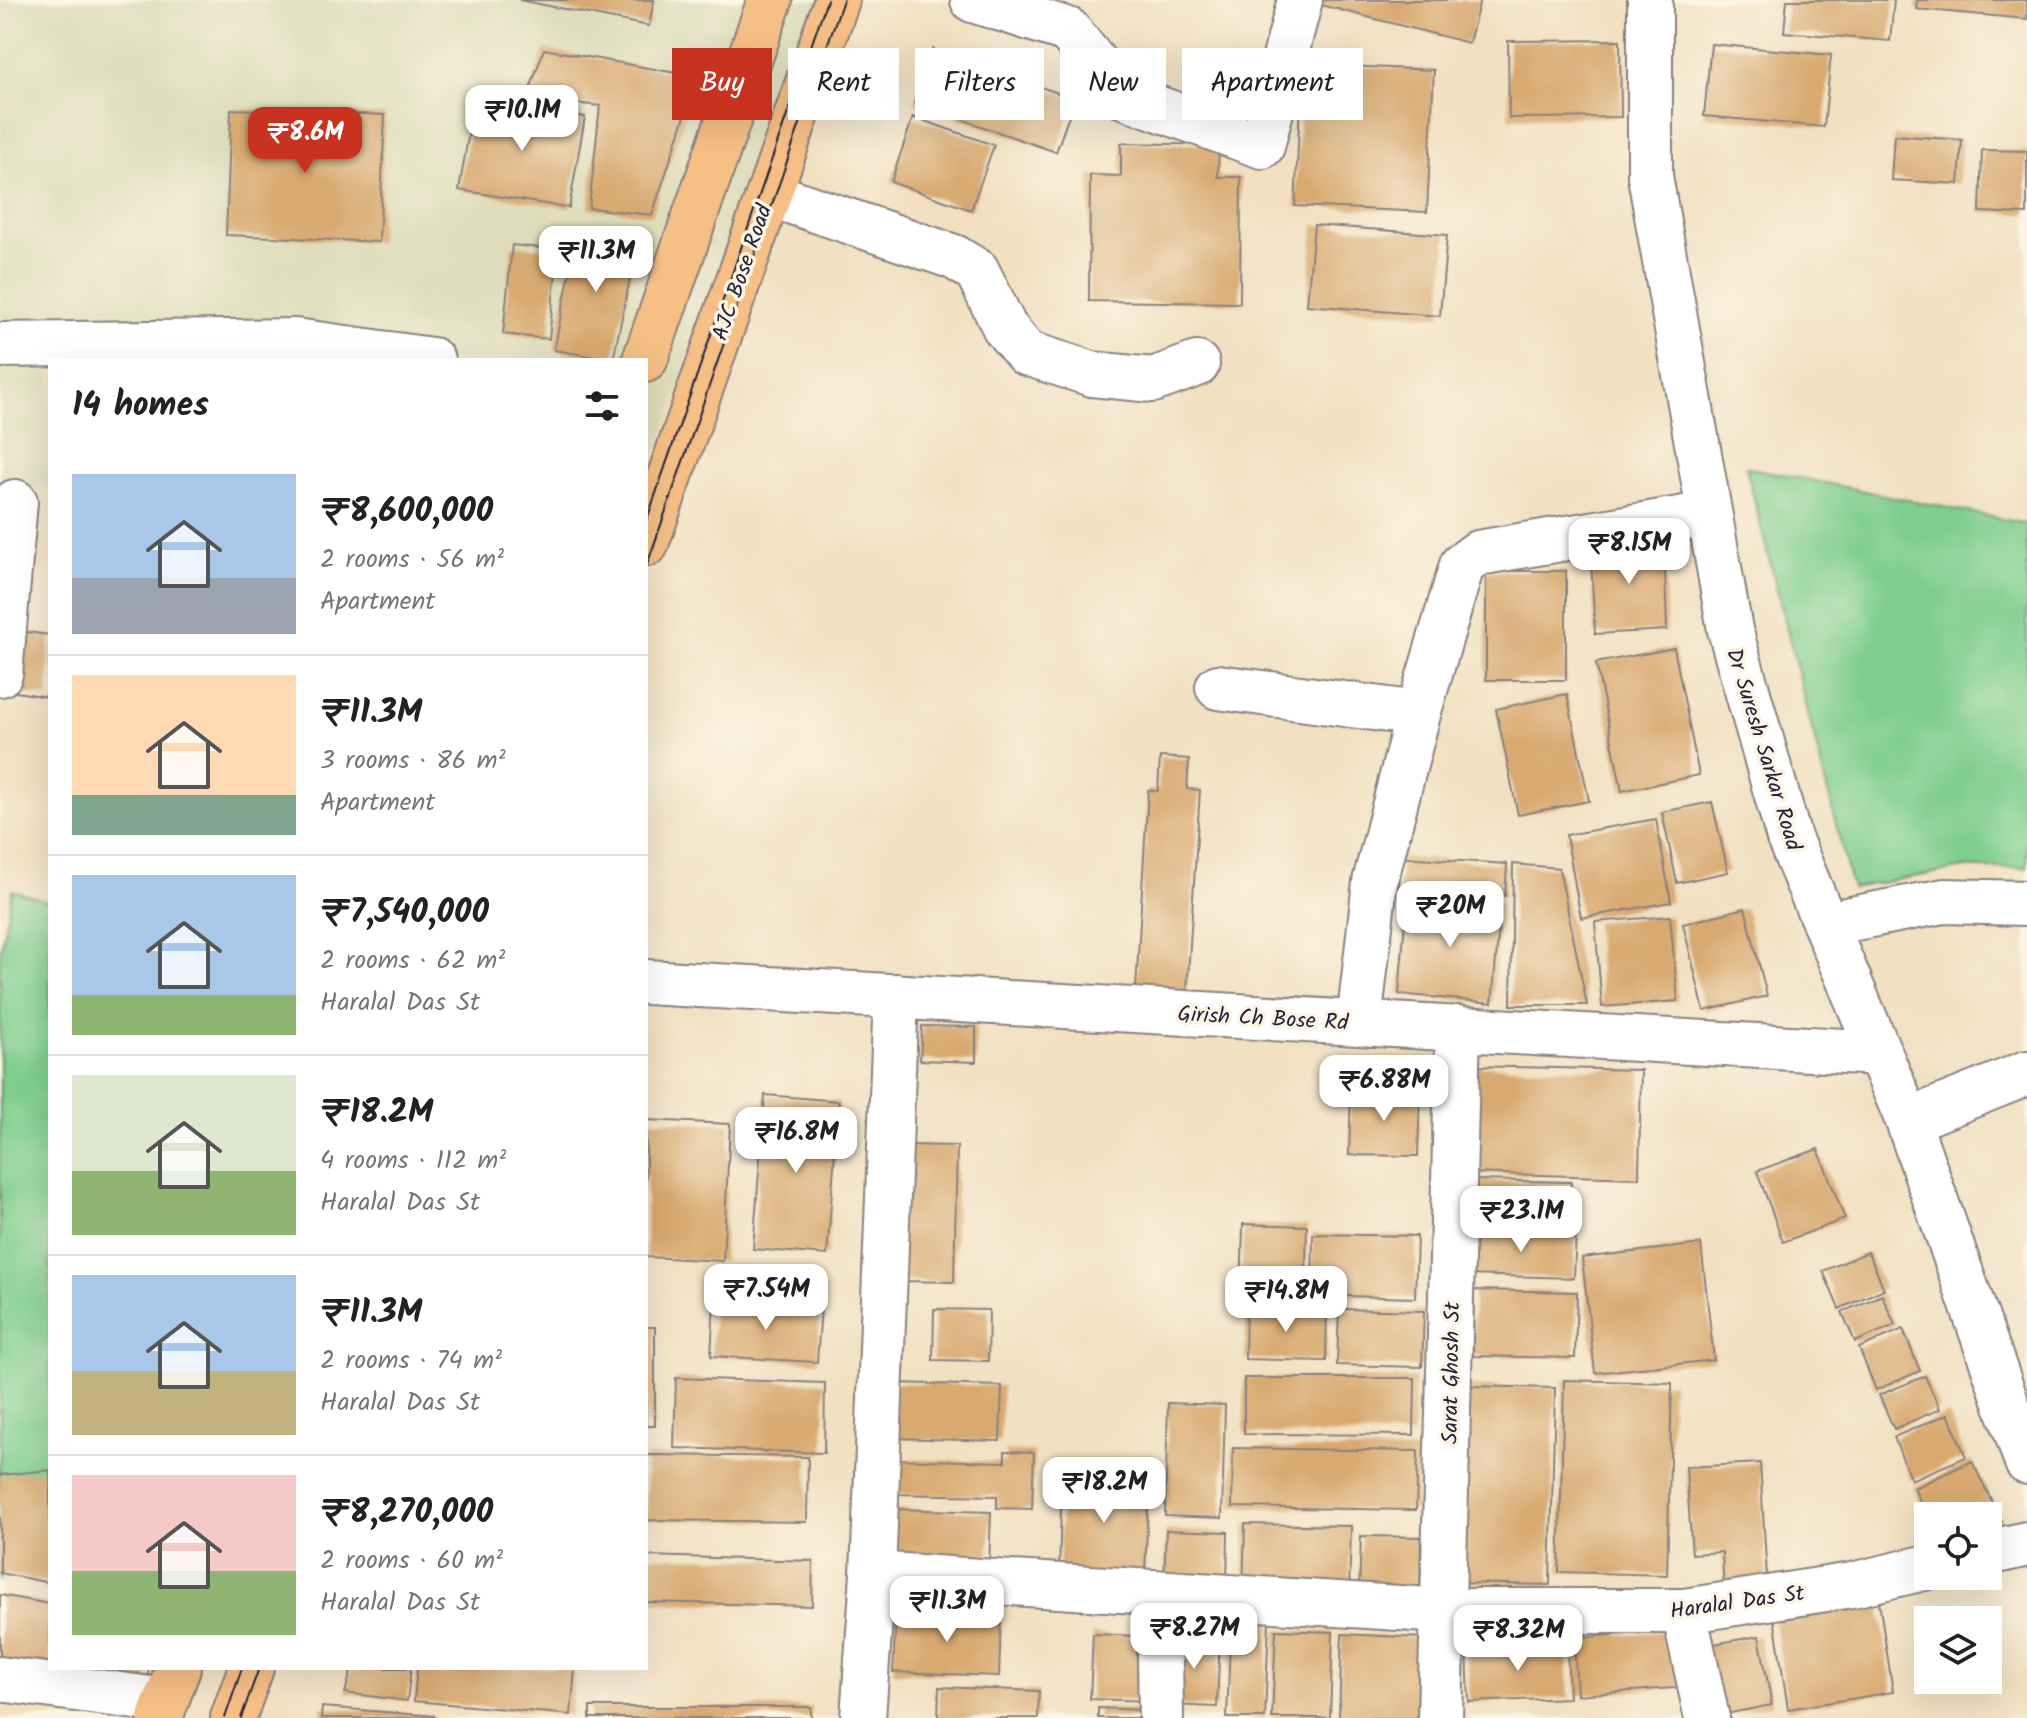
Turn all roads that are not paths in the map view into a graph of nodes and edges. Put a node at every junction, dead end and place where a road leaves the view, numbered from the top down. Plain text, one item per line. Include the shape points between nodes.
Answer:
1 (770, 0) edge
2 (837, 0) edge
3 (973, 0) edge
4 (1300, 0) edge
5 (1650, 0) edge
6 (769, 194) junction
7 (0, 345) edge
8 (418, 358) edge
9 (646, 358) edge
10 (1197, 364) dead end
11 (22, 501) edge
12 (1709, 514) junction
13 (648, 538) edge
14 (0, 674) edge
15 (1218, 687) dead end
16 (1418, 714) junction
17 (2027, 903) edge
18 (1825, 924) junction
19 (648, 982) edge
20 (896, 996) junction
21 (1359, 1023) junction
22 (1458, 1028) junction
23 (1879, 1053) junction
24 (2027, 1073) edge
25 (1908, 1121) junction
26 (2027, 1462) edge
27 (2027, 1544) edge
28 (2002, 1550) edge
29 (1914, 1570) edge
30 (873, 1574) junction
31 (1159, 1595) junction
32 (1445, 1611) junction
33 (1684, 1611) junction
34 (250, 1670) edge
35 (0, 1679) edge
36 (168, 1696) edge
37 (233, 1718) edge
38 (863, 1718) edge
39 (1161, 1718) edge
40 (1440, 1718) edge
41 (1707, 1718) edge

1 - 9 main road
2 - 6 main road, AJC Bose Road
3 - 4 street via 1068,30 1121,95 1262,146
5 - 12 street, Dr Suresh Sarkar Road via 1650,176
6 - 10 street via 954,257 977,271 1005,328 1026,353 1092,374 1153,380
6 - 13 main road, AJC Bose Road
7 - 8 street via 295,341
11 - 14 street
12 - 16 street via 1478,553 1462,565
12 - 18 street, Dr Suresh Sarkar Road via 1734,645 1789,838
15 - 16 street
16 - 21 street via 1375,882
17 - 18 street via 1944,901
18 - 23 street, Dr Suresh Sarkar Road
19 - 20 street, Girish Ch Bose Rd
20 - 21 street, Girish Ch Bose Rd
20 - 30 street
21 - 22 street, Girish Ch Bose Rd
22 - 23 street, Girish Ch Bose Rd
22 - 32 street, Sarat Ghosh St
23 - 25 street, Dr Suresh Sarkar Road
24 - 25 street
25 - 26 street, Dr Suresh Sarkar Road
27 - 28 street
29 - 33 street, Haralal Das St
30 - 31 street, Haralal Das St
30 - 38 street
31 - 32 street, Haralal Das St
31 - 39 street
32 - 33 street, Haralal Das St
32 - 40 street, Sarat Ghosh St
33 - 41 street
34 - 37 main road
35 - 36 street

